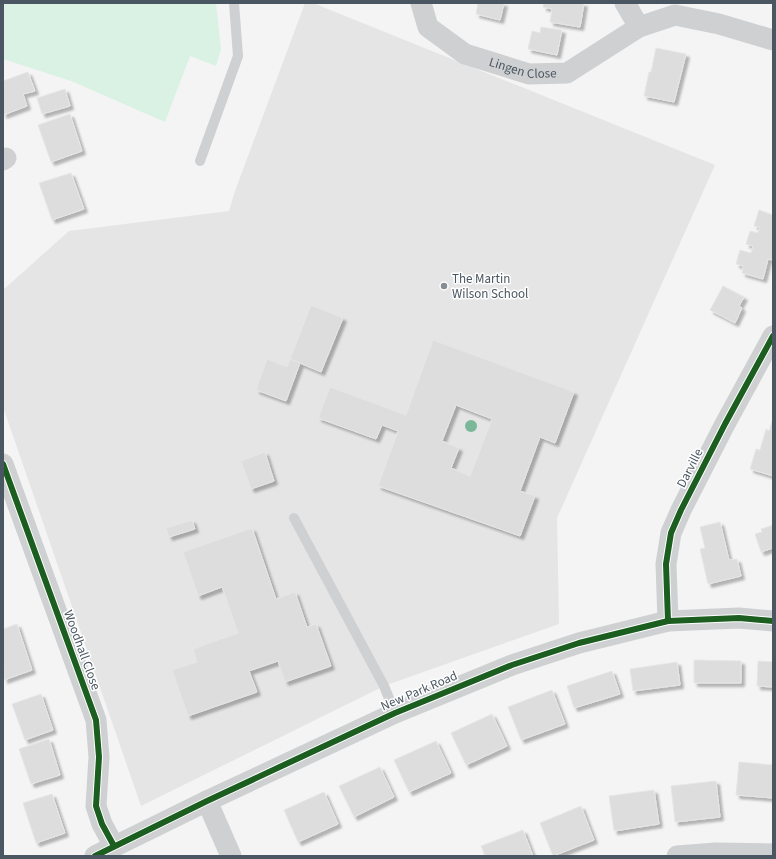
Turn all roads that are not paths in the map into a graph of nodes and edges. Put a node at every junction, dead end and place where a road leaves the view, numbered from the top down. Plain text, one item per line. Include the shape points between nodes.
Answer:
1 (234, 3) edge
2 (421, 3) edge
3 (625, 3) edge
4 (639, 27) junction
5 (773, 40) edge
6 (200, 161) dead end
7 (773, 336) edge
8 (3, 464) edge
9 (294, 518) dead end
10 (668, 621) junction
11 (773, 621) edge
12 (395, 713) junction
13 (207, 801) junction
14 (114, 846) junction
15 (773, 854) edge
16 (95, 856) edge
17 (231, 856) edge
18 (677, 856) edge

1 - 6 lane via 238,56
2 - 4 street, Lingen Close via 428,27 465,54 528,74 567,73
3 - 4 street
4 - 5 street, Lingen Close via 676,15 719,24
7 - 10 street, Darville via 671,533 666,564
8 - 14 street, Woodhall Close via 96,720 99,757 96,806
9 - 12 lane via 384,686
10 - 11 street, New Park Road via 739,618
10 - 12 street, New Park Road via 579,642 512,665
12 - 13 street, New Park Road
13 - 14 street, New Park Road
13 - 17 street
14 - 16 street, New Park Road
15 - 18 street via 723,852

